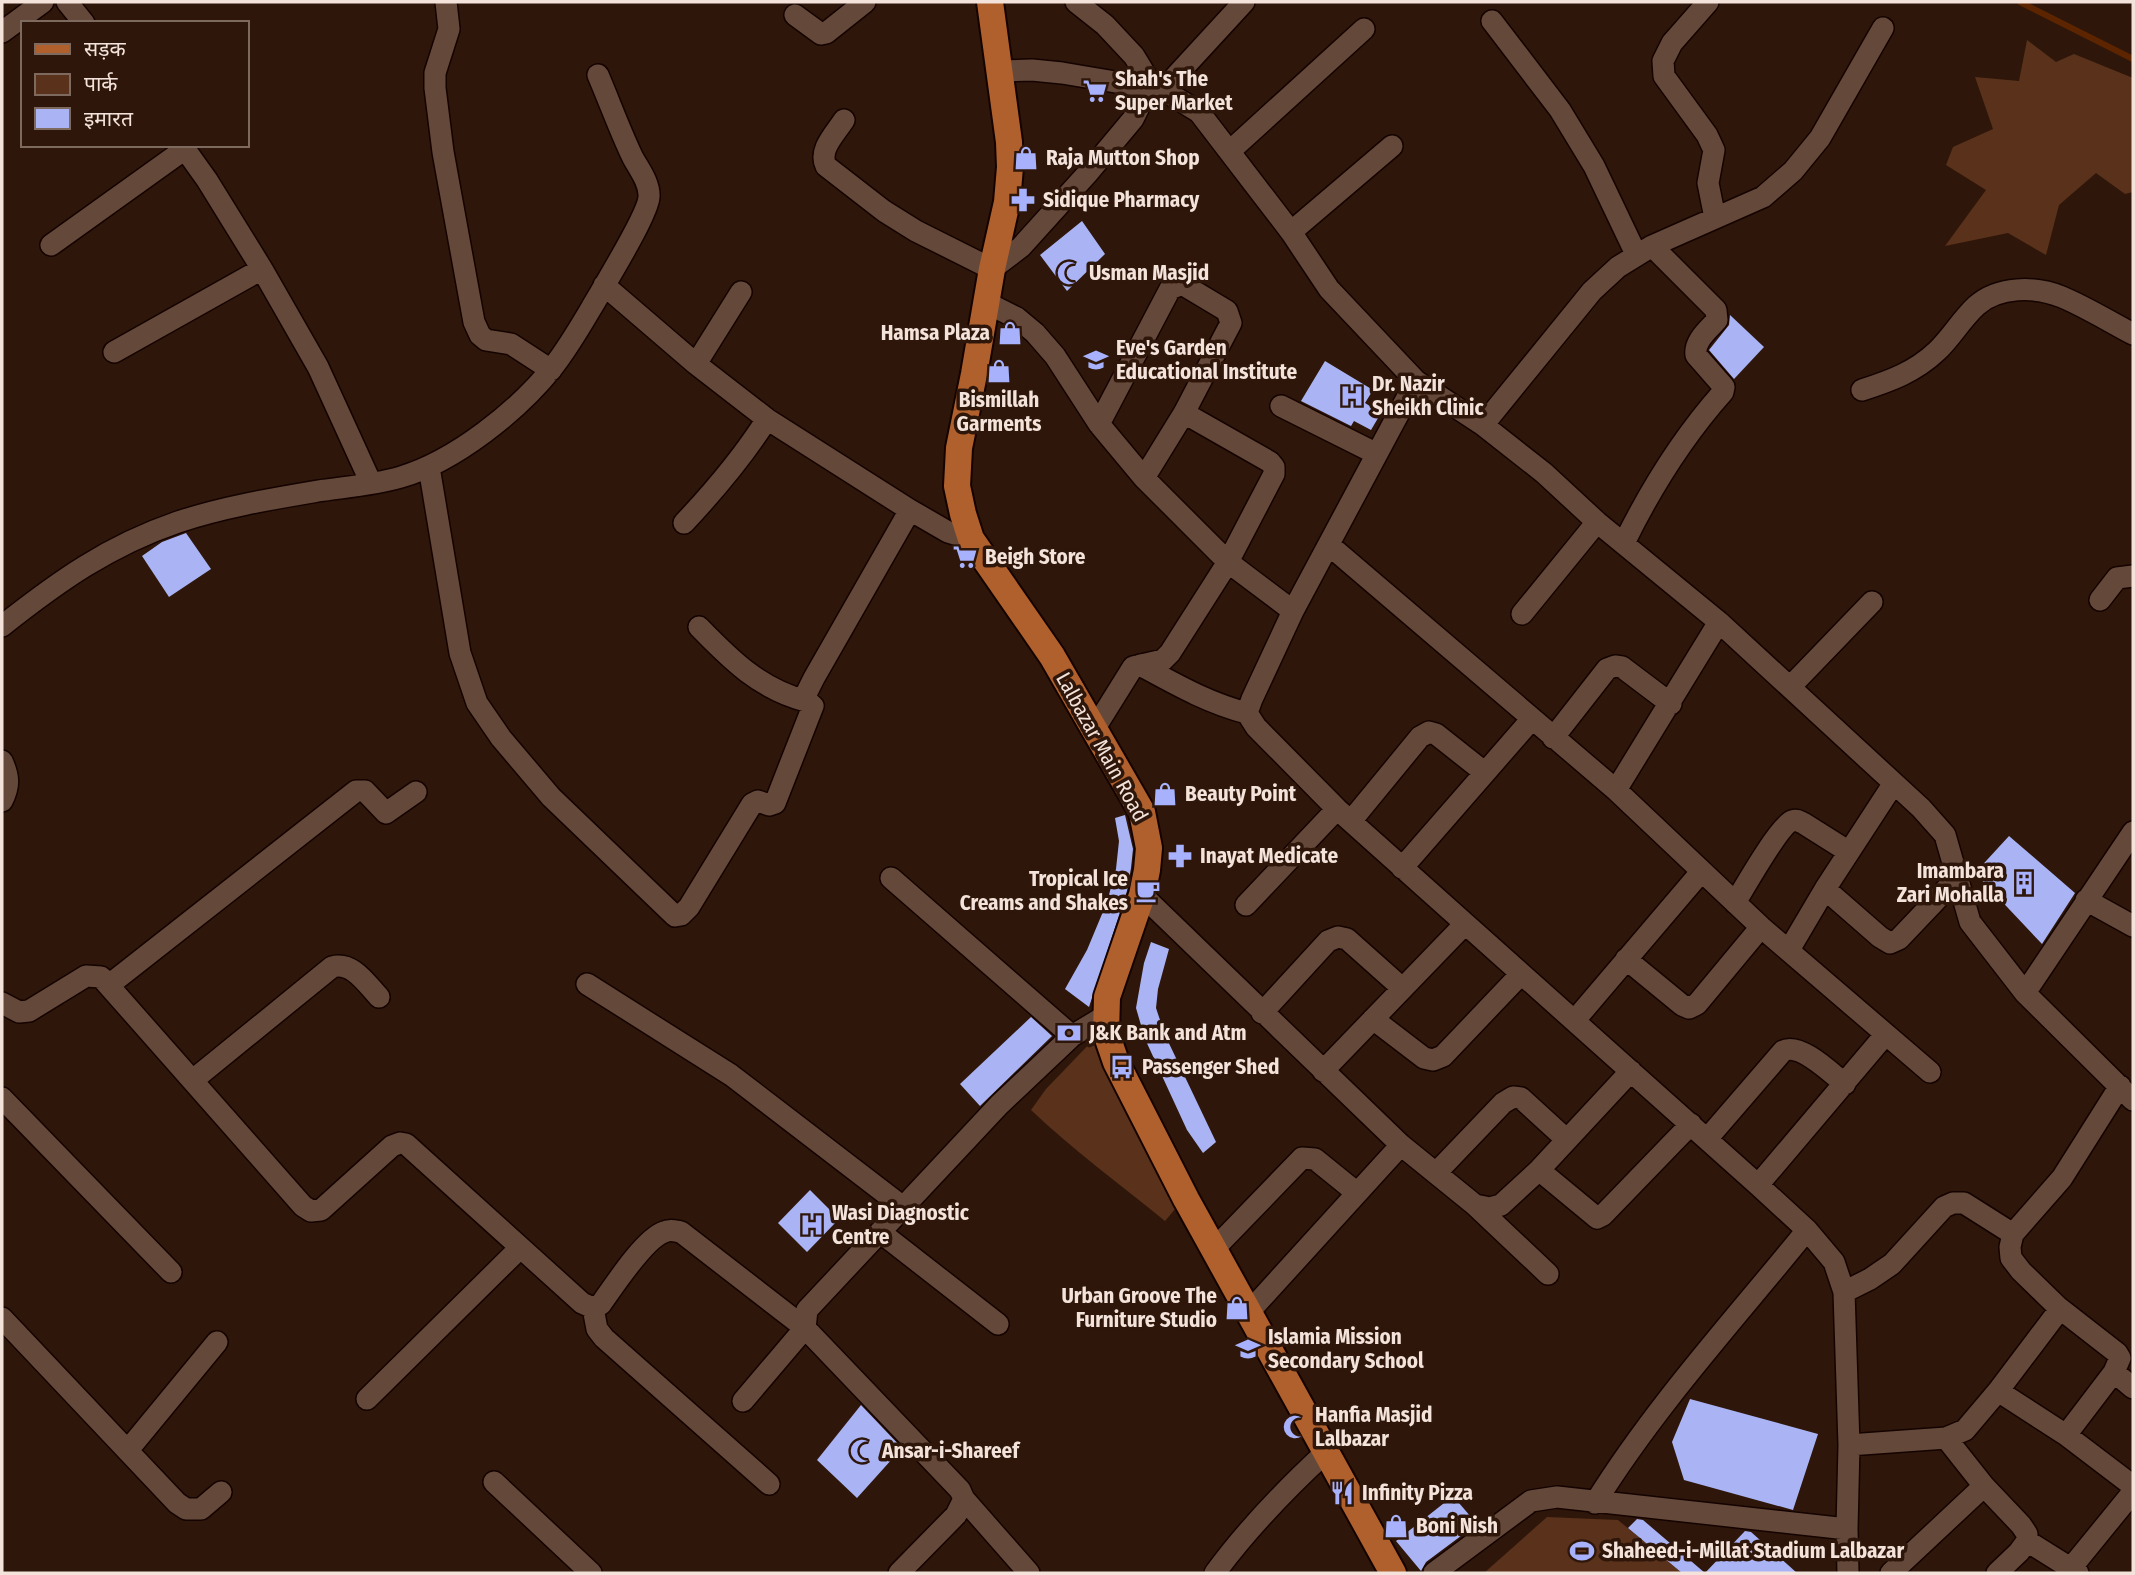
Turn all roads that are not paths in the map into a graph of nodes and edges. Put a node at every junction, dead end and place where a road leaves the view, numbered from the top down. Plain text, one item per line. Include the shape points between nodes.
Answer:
1 (43, 2) edge
2 (66, 2) edge
3 (446, 2) edge
4 (865, 2) edge
5 (1076, 2) edge
6 (1244, 2) edge
7 (1708, 2) edge
8 (987, 6) edge
9 (795, 15) dead end
10 (82, 21) edge
11 (1492, 21) dead end
12 (1883, 28) dead end
13 (1364, 29) dead end
14 (2, 32) edge
15 (1000, 71) junction
16 (598, 75) dead end
17 (1156, 90) junction
18 (844, 120) dead end
19 (1392, 146) dead end
20 (184, 147) edge
21 (1230, 151) junction
22 (1716, 218) junction
23 (1291, 232) junction
24 (51, 246) dead end
25 (1644, 250) junction
26 (262, 269) junction
27 (992, 269) junction
28 (604, 285) junction
29 (741, 292) dead end
30 (987, 303) junction
31 (2133, 334) edge
32 (114, 352) dead end
33 (696, 364) junction
34 (551, 370) junction
35 (1416, 382) junction
36 (1862, 390) dead end
37 (1282, 406) dead end
38 (1184, 413) junction
39 (767, 419) junction
40 (1099, 424) junction
41 (1483, 425) junction
42 (1377, 454) junction
43 (429, 467) junction
44 (1144, 478) junction
45 (371, 483) junction
46 (910, 510) junction
47 (1597, 522) junction
48 (684, 523) dead end
49 (971, 538) junction
50 (1624, 543) junction
51 (1329, 545) junction
52 (1228, 562) junction
53 (2133, 576) edge
54 (2100, 600) dead end
55 (1872, 602) dead end
56 (1293, 611) junction
57 (1522, 614) dead end
58 (1719, 622) junction
59 (2, 626) edge
60 (699, 627) dead end
61 (1140, 665) junction
62 (1791, 686) junction
63 (806, 701) junction
64 (1671, 704) junction
65 (1247, 713) junction
66 (1531, 719) junction
67 (1095, 728) junction
68 (1553, 738) junction
69 (2, 761) edge
70 (1484, 772) junction
71 (1894, 783) junction
72 (1616, 790) junction
73 (416, 792) dead end
74 (2, 801) edge
75 (1344, 815) junction
76 (2133, 832) edge
77 (1849, 852) junction
78 (1402, 868) junction
79 (1700, 872) junction
80 (891, 878) dead end
81 (1956, 879) junction
82 (1825, 889) junction
83 (1142, 895) junction
84 (2086, 901) junction
85 (1735, 903) junction
86 (1246, 905) dead end
87 (1464, 925) junction
88 (2133, 926) edge
89 (1761, 927) junction
90 (1789, 950) junction
91 (1626, 959) junction
92 (1521, 974) junction
93 (587, 984) dead end
94 (109, 985) junction
95 (1402, 988) junction
96 (2025, 993) junction
97 (379, 997) dead end
98 (2, 1003) edge
99 (1262, 1013) junction
100 (1105, 1016) junction
101 (1373, 1019) junction
102 (1574, 1020) junction
103 (1885, 1035) junction
104 (1072, 1036) junction
105 (1323, 1071) junction
106 (1631, 1071) junction
107 (1930, 1072) dead end
108 (193, 1080) junction
109 (1845, 1084) junction
110 (2127, 1093) edge
111 (2, 1098) edge
112 (1699, 1131) junction
113 (1567, 1140) junction
114 (1401, 1144) junction
115 (1539, 1170) junction
116 (1436, 1173) junction
117 (1758, 1185) junction
118 (1357, 1193) junction
119 (1475, 1205) junction
120 (903, 1207) junction
121 (1807, 1230) junction
122 (880, 1232) junction
123 (2013, 1234) junction
124 (520, 1248) junction
125 (1214, 1249) junction
126 (171, 1272) dead end
127 (1548, 1274) dead end
128 (1844, 1292) junction
129 (2058, 1307) junction
130 (593, 1308) junction
131 (1249, 1312) junction
132 (2, 1318) edge
133 (998, 1324) dead end
134 (805, 1328) junction
135 (217, 1342) dead end
136 (2114, 1372) junction
137 (2133, 1388) edge
138 (1998, 1391) junction
139 (367, 1399) dead end
140 (743, 1401) dead end
141 (2066, 1435) junction
142 (1946, 1438) junction
143 (1849, 1445) junction
144 (128, 1450) junction
145 (1326, 1452) junction
146 (494, 1482) dead end
147 (769, 1484) dead end
148 (1984, 1486) junction
149 (2133, 1486) edge
150 (221, 1492) dead end
151 (2133, 1492) edge
152 (964, 1499) junction
153 (1595, 1503) junction
154 (1847, 1529) junction
155 (2027, 1541) junction
156 (2074, 1571) edge
157 (591, 1573) edge
158 (899, 1573) edge
159 (1029, 1573) edge
160 (1215, 1573) edge
161 (1393, 1573) edge
162 (1434, 1573) edge
163 (1849, 1573) edge
164 (1891, 1573) edge
165 (1997, 1573) edge

1 - 14 street
2 - 10 street
3 - 34 street via 449,29 435,88 474,322 486,340 511,344
4 - 9 street via 827,33 821,34
5 - 17 street via 1105,24
6 - 17 street
7 - 22 street via 1672,43 1663,61 1664,76 1714,150 1708,183
8 - 15 main road, Lalbazar Main Road
11 - 25 street via 1560,110
12 - 22 street via 1821,138 1793,171 1763,197
13 - 21 street
15 - 17 street via 1062,73
15 - 27 main road, Lalbazar Main Road via 1010,167
16 - 28 street via 649,196
17 - 21 street via 1199,112
17 - 27 street via 1021,247
18 - 27 street via 823,152 826,166 916,231
19 - 23 street
20 - 24 street
20 - 26 street
21 - 23 street
22 - 25 street
23 - 35 street via 1329,289
25 - 41 street via 1592,291
25 - 50 street via 1716,310 1717,320 1695,349 1724,387 1671,458
26 - 32 street
26 - 45 street via 318,367
27 - 30 main road, Lalbazar Main Road
28 - 33 street
28 - 34 street
29 - 33 street
30 - 40 street via 1035,333
30 - 49 main road, Lalbazar Main Road via 959,448 957,486
31 - 36 street via 2063,297 2043,291 2000,292 1974,307 1919,365 1895,380
33 - 39 street
34 - 43 street via 479,435
35 - 41 street
35 - 42 street
37 - 42 street
38 - 40 street via 1231,323 1227,312 1177,284 1170,289
38 - 44 street
38 - 52 street via 1274,467
39 - 46 street
39 - 48 street via 724,480
40 - 44 street
41 - 47 street
42 - 51 street
43 - 45 street
43 - 63 street via 460,653 477,703 500,738 551,797 675,916 689,908 752,804 775,803 813,706
44 - 52 street
45 - 59 street via 267,499 179,522 132,540 62,579
46 - 49 street via 948,532
46 - 63 street via 814,678
47 - 50 street
47 - 57 street
49 - 67 main road, Lalbazar Main Road
50 - 58 street
51 - 56 street
51 - 66 street
52 - 56 street
52 - 61 street via 1170,653 1163,660
53 - 54 street via 2117,578
55 - 62 street
56 - 65 street
58 - 62 street
58 - 64 street
60 - 63 street via 753,678
61 - 65 street via 1197,696
61 - 67 street via 1127,674
62 - 71 street
64 - 68 street via 1615,666 1607,669
64 - 72 street
65 - 75 street via 1263,735
66 - 68 street
66 - 70 street
67 - 83 main road, Lalbazar Main Road via 1142,812 1149,848
68 - 72 street
69 - 74 street via 9,786
70 - 75 street via 1429,732
70 - 78 street
71 - 77 street
71 - 81 street via 1945,835
72 - 79 street
73 - 94 street via 386,813 365,791 356,791
75 - 78 street
75 - 86 street
76 - 84 street
77 - 82 street
77 - 85 street via 1803,823 1790,822
78 - 87 street
79 - 85 street
79 - 91 street
80 - 104 street
81 - 82 street via 1890,943
81 - 96 street via 1970,922
82 - 90 street
83 - 99 street
83 - 100 main road, Lalbazar Main Road via 1107,997
84 - 88 street
84 - 96 street
85 - 89 street
87 - 92 street
87 - 95 street
89 - 90 street
89 - 91 street via 1689,1008
90 - 103 street
91 - 102 street
92 - 101 street via 1443,1056 1433,1060
92 - 102 street
93 - 120 street via 731,1076
94 - 98 street via 101,977 86,976 29,1011 19,1012
94 - 108 street
95 - 99 street via 1347,939 1338,937 1328,941
95 - 101 street
96 - 110 street
97 - 108 street via 351,968 332,967
99 - 105 street
100 - 104 street
100 - 125 main road, Lalbazar Main Road via 1115,1062
101 - 105 street
102 - 106 street
103 - 107 street
103 - 109 street
104 - 120 street
105 - 114 street
106 - 112 street
106 - 113 street
108 - 124 street via 311,1211 329,1205 392,1146 406,1144
109 - 112 street via 1799,1049 1789,1048
109 - 117 street
110 - 123 street
111 - 126 street
112 - 115 street via 1597,1218
112 - 117 street
113 - 115 street
113 - 116 street via 1521,1098 1513,1097
114 - 116 street
114 - 118 street
115 - 119 street via 1501,1205
116 - 119 street
117 - 121 street
118 - 125 street via 1315,1159 1302,1158
118 - 131 street
119 - 127 street
120 - 122 street
121 - 128 street via 1834,1262
121 - 153 street via 1695,1366
122 - 133 street
122 - 134 street via 807,1310
123 - 128 street via 1964,1203 1953,1203 1944,1207 1892,1264
123 - 129 street via 2011,1258
124 - 130 street
124 - 139 street
125 - 131 main road, Lalbazar Main Road
128 - 143 street
129 - 136 street via 2117,1353 2120,1358
129 - 138 street
130 - 134 street via 655,1237 673,1230 691,1238
130 - 147 street via 604,1338
131 - 145 main road, Lalbazar Main Road
132 - 144 street
134 - 140 street
134 - 152 street
135 - 144 street
136 - 137 street
136 - 141 street
138 - 141 street
138 - 142 street via 1965,1430
141 - 149 street
142 - 143 street
142 - 148 street
143 - 154 street
144 - 150 street via 187,1509 201,1510
145 - 160 street via 1269,1505
145 - 161 main road, Lalbazar Main Road
146 - 157 street
148 - 155 street via 2021,1525
148 - 164 street
151 - 156 street
152 - 158 street via 956,1515
152 - 159 street
153 - 154 street
153 - 162 street via 1557,1497 1531,1501
154 - 163 street
155 - 156 street
155 - 165 street

